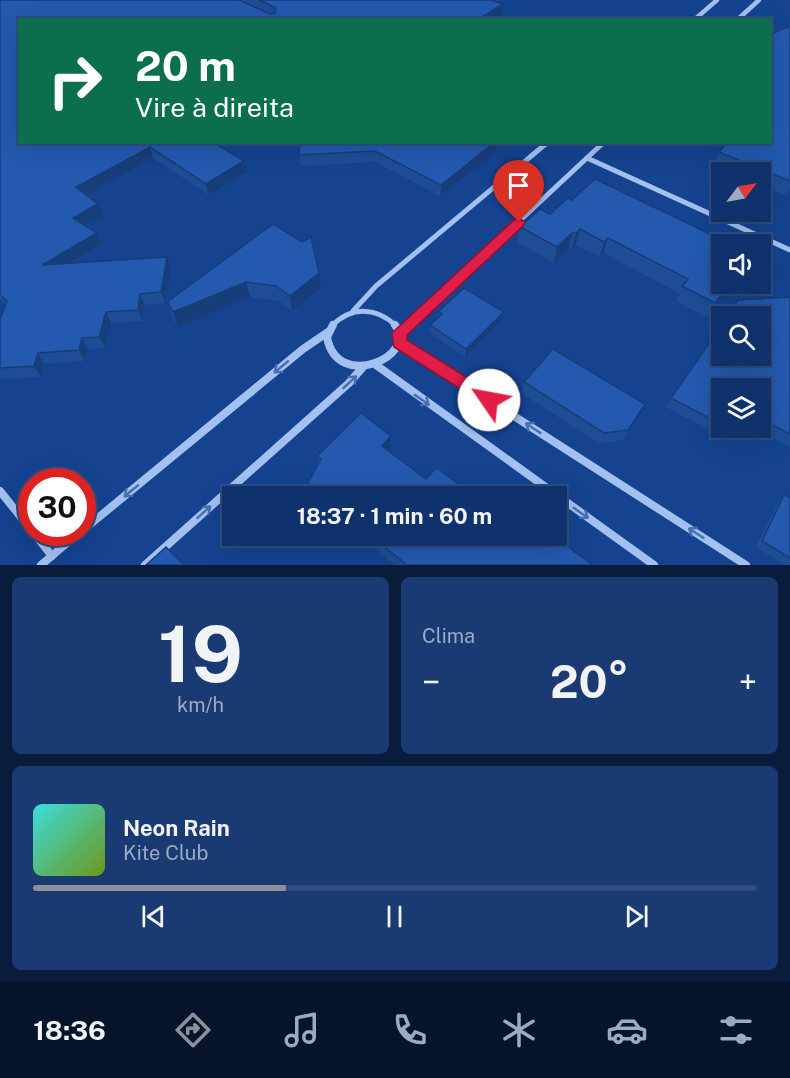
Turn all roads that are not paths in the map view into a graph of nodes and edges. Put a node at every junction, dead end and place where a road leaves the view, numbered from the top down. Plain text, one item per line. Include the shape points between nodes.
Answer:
1 (717, 0) edge
2 (759, 0) edge
3 (696, 18) edge
4 (739, 18) edge
5 (545, 144) edge
6 (602, 144) edge
7 (587, 158) junction
8 (790, 250) edge
9 (353, 311) junction
10 (328, 332) junction
11 (399, 333) junction
12 (399, 342) junction
13 (376, 365) junction
14 (363, 367) junction
15 (0, 491) edge
16 (18, 514) edge
17 (96, 520) edge
18 (43, 546) edge
19 (64, 546) edge
20 (51, 556) junction
21 (736, 562) edge
22 (41, 565) edge
23 (145, 565) edge
24 (654, 565) edge
25 (746, 565) edge

1 - 3 street
2 - 4 street
5 - 9 street via 376,286
6 - 7 street
7 - 8 street
7 - 11 street
9 - 10 street via 342,316
9 - 11 street via 387,316
10 - 14 street via 332,352 350,365
10 -> 17 street
11 - 12 street
12 - 13 street via 387,360
21 -> 12 street
13 - 14 street
13 -> 24 street
23 -> 14 street
15 - 16 street
18 - 20 street
19 - 20 street
20 - 22 street
21 - 25 street

